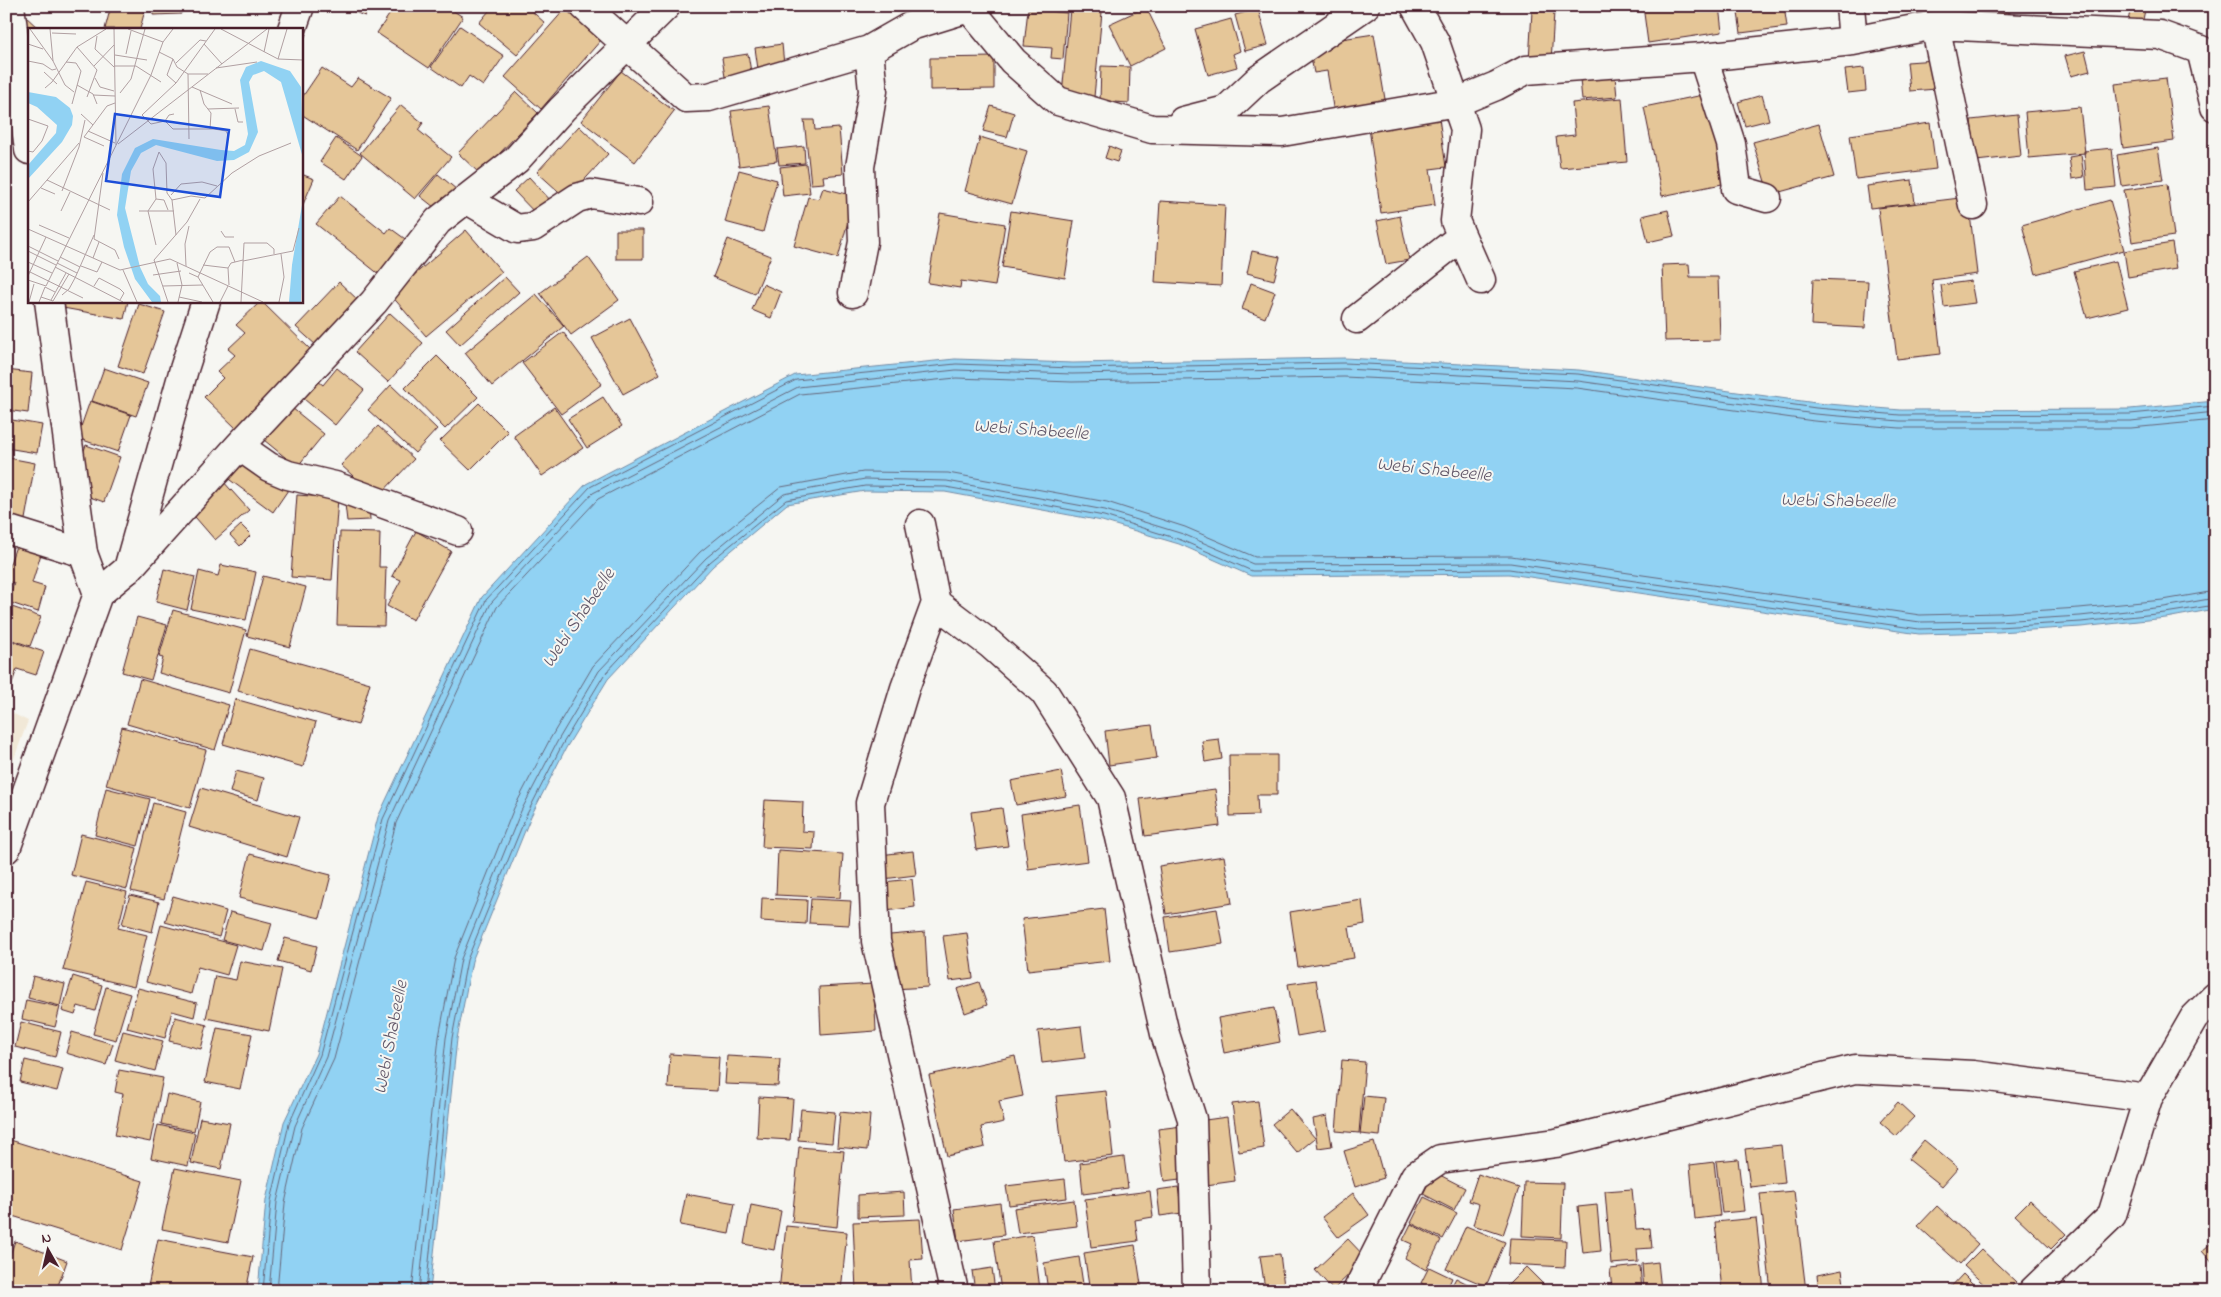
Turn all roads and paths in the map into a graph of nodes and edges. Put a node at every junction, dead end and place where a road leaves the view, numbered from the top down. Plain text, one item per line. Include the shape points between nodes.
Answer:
1 (10, 6) edge
2 (300, 6) edge
3 (584, 6) edge
4 (666, 6) edge
5 (1366, 6) edge
6 (1415, 6) edge
7 (1850, 6) edge
8 (970, 7) edge
9 (1935, 25) junction
10 (292, 28) edge
11 (1853, 40) junction
12 (627, 44) junction
13 (869, 50) junction
14 (1703, 57) junction
15 (1457, 102) junction
16 (2215, 107) edge
17 (1152, 129) junction
18 (28, 142) edge
19 (1767, 198) dead end
20 (466, 199) junction
21 (640, 202) dead end
22 (1973, 205) dead end
23 (1460, 237) junction
24 (1481, 280) dead end
25 (853, 292) dead end
26 (49, 302) edge
27 (206, 302) edge
28 (1357, 319) dead end
29 (239, 446) junction
30 (920, 524) dead end
31 (6, 529) edge
32 (458, 531) dead end
33 (83, 553) junction
34 (128, 569) junction
35 (98, 594) junction
36 (936, 603) junction
37 (6, 849) edge
38 (2215, 997) edge
39 (2148, 1098) junction
40 (954, 1291) edge
41 (1197, 1291) edge
42 (1356, 1291) edge
43 (2034, 1291) edge

1 - 18 street
2 - 10 street
3 - 12 street
4 - 12 street
5 - 17 street via 1259,80 1226,110
6 - 15 street via 1435,42
7 - 11 street
8 - 13 street via 911,26
8 - 17 street via 1013,61 1058,101
9 - 11 street
9 - 16 street via 2160,35 2201,50
9 - 22 street
11 - 14 street
12 - 13 street via 686,98 709,97
12 - 20 street via 516,160
13 - 25 street via 873,91 860,167 864,242
14 - 15 street via 1526,70
14 - 19 street via 1730,144 1736,189
15 - 17 street via 1282,132
15 - 23 street via 1465,129 1455,221
20 - 21 street via 517,230 533,227 577,198 592,194
20 - 29 street via 438,221 374,302
23 - 24 street
23 - 28 street
26 - 33 street
27 - 34 street
29 - 32 street via 269,467 335,486
29 - 34 street
30 - 36 street
31 - 33 street
33 - 35 street
34 - 35 street
35 - 37 street
36 - 40 street via 905,688 870,803 876,942
36 - 41 street via 990,644 1044,692 1111,798 1165,1034 1192,1119
38 - 39 street via 2194,1018
39 - 42 street via 1973,1075 1855,1070 1556,1143 1440,1159 1415,1176
39 - 43 street via 2112,1215

